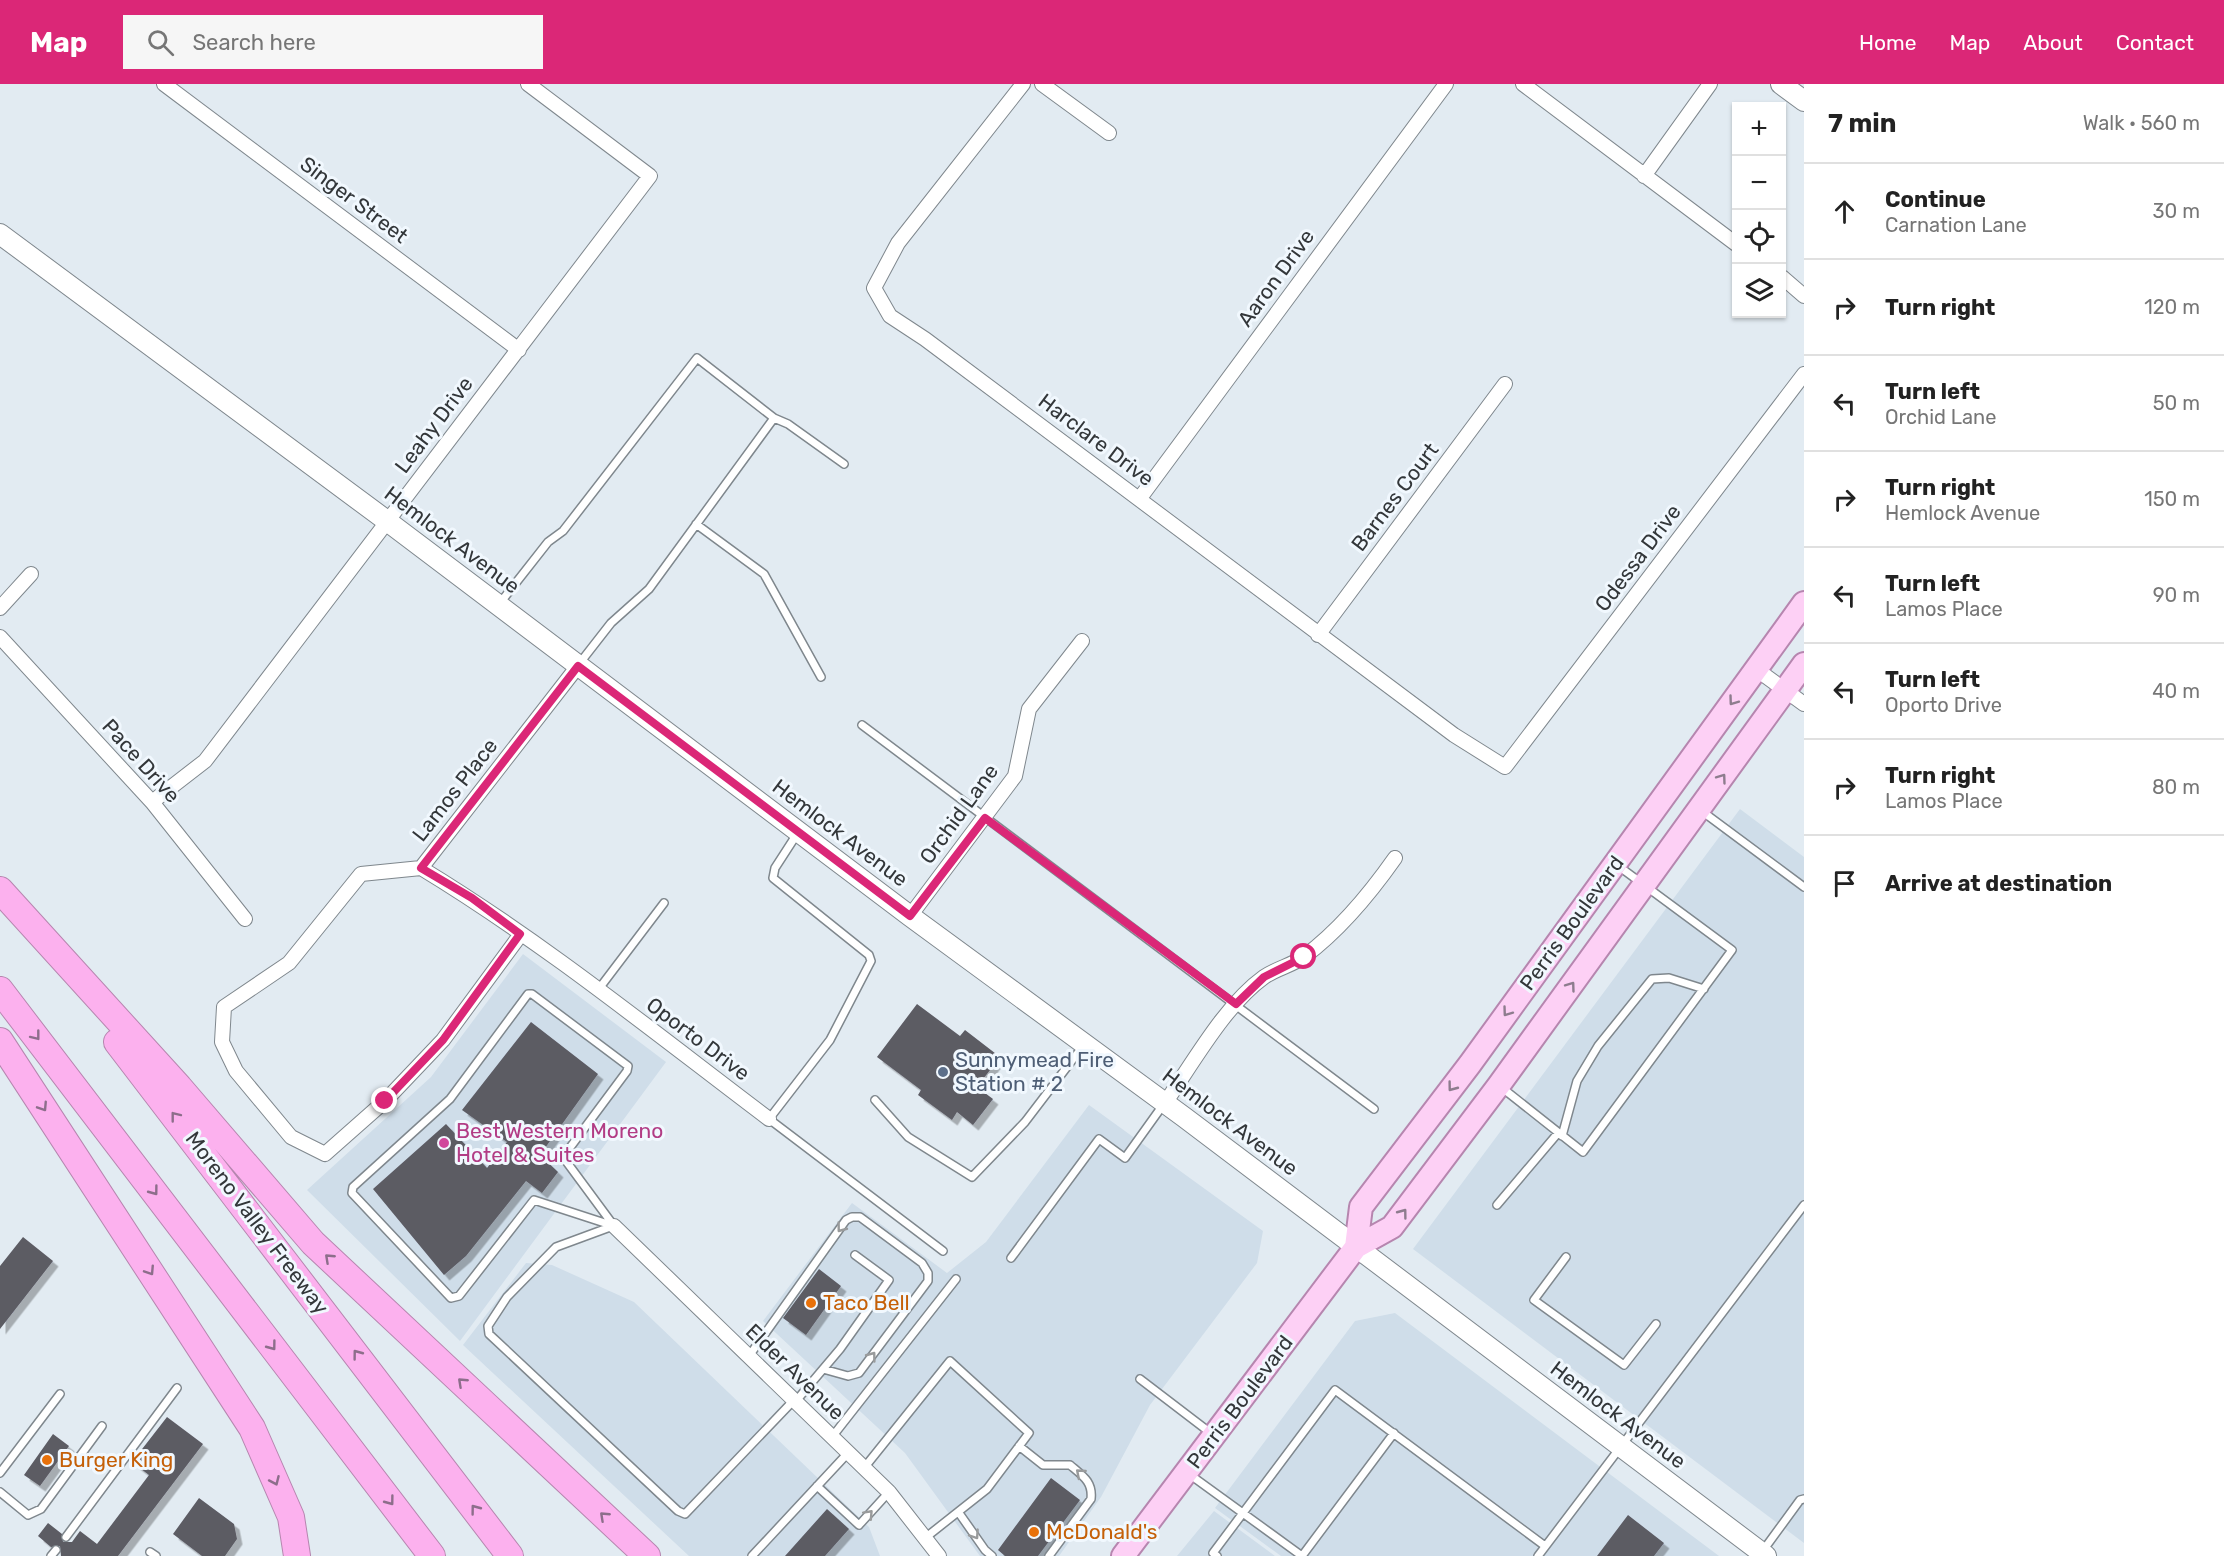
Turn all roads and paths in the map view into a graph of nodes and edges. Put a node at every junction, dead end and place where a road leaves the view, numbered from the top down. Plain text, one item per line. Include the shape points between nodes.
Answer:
1 (164, 84) edge
2 (528, 84) edge
3 (1023, 84) edge
4 (1042, 84) edge
5 (1446, 84) edge
6 (1523, 84) edge
7 (1710, 84) edge
8 (1780, 84) edge
9 (1804, 101) edge
10 (1109, 133) dead end
11 (1644, 176) junction
12 (0, 234) edge
13 (1732, 240) edge
14 (1786, 280) edge
15 (1804, 296) edge
16 (519, 350) junction
17 (1804, 374) edge
18 (1505, 384) dead end
19 (774, 418) junction
20 (844, 464) dead end
21 (1140, 498) junction
22 (387, 521) junction
23 (696, 524) junction
24 (31, 574) dead end
25 (1804, 603) edge
26 (498, 606) junction
27 (0, 608) edge
28 (1318, 635) junction
29 (0, 637) edge
30 (1082, 641) dead end
31 (1804, 664) edge
32 (578, 666) junction
33 (1756, 669) junction
34 (821, 677) dead end
35 (1786, 690) junction
36 (1804, 704) edge
37 (862, 725) dead end
38 (1505, 767) joint
39 (152, 802) junction
40 (1699, 809) junction
41 (985, 818) junction
42 (799, 832) junction
43 (1395, 858) dead end
44 (1615, 864) junction
45 (421, 868) junction
46 (1643, 886) junction
47 (1804, 887) edge
48 (0, 892) edge
49 (664, 903) dead end
50 (910, 916) junction
51 (245, 919) dead end
52 (520, 934) junction
53 (1704, 989) junction
54 (0, 990) edge
55 (598, 990) junction
56 (1236, 1004) junction
57 (0, 1041) edge
58 (1084, 1044) junction
59 (1499, 1085) junction
60 (875, 1100) dead end
61 (1165, 1102) junction
62 (1374, 1109) dead end
63 (769, 1119) junction
64 (1560, 1134) junction
65 (1497, 1205) dead end
66 (1804, 1205) edge
67 (614, 1226) junction
68 (1356, 1247) junction
69 (943, 1251) dead end
70 (855, 1255) dead end
71 (1566, 1257) dead end
72 (1011, 1258) dead end
73 (956, 1279) dead end
74 (1656, 1323) dead end
75 (748, 1356) junction
76 (823, 1369) junction
77 (1140, 1379) dead end
78 (177, 1388) dead end
79 (60, 1394) dead end
80 (795, 1401) junction
81 (102, 1426) dead end
82 (1394, 1433) junction
83 (1214, 1436) junction
84 (832, 1437) junction
85 (1019, 1446) junction
86 (1620, 1446) junction
87 (848, 1453) junction
88 (864, 1468) junction
89 (0, 1473) edge
90 (1186, 1473) junction
91 (817, 1486) junction
92 (0, 1492) edge
93 (889, 1492) junction
94 (1804, 1498) edge
95 (959, 1513) junction
96 (1243, 1513) junction
97 (66, 1537) dead end
98 (925, 1538) junction
99 (1545, 1546) junction
100 (1213, 1555) edge
101 (1762, 1555) edge
102 (297, 1556) edge
103 (432, 1556) edge
104 (510, 1556) edge
105 (647, 1556) edge
106 (752, 1556) edge
107 (939, 1556) edge
108 (992, 1556) edge
109 (1049, 1556) edge
110 (1123, 1556) edge
111 (1302, 1556) edge
112 (1538, 1556) edge

1 - 16 street, Singer Street
2 - 16 street, Leahy Drive via 650,176
3 - 21 street, Harclare Drive via 898,243 874,288 890,316
4 - 10 street
5 - 21 street, Aaron Drive
6 - 11 street
7 - 11 street
8 - 9 street
11 - 13 street
12 - 22 street, Hemlock Avenue
14 - 15 street
16 - 22 street, Leahy Drive
17 - 38 street, Odessa Drive
18 - 28 street, Barnes Court
19 - 20 lane
19 - 23 lane
19 - 26 lane via 697,358 564,531 548,542
21 - 28 street, Harclare Drive
22 - 26 street, Hemlock Avenue
22 - 39 street, Leahy Drive via 205,761
23 - 32 lane via 649,589 611,623
23 - 34 lane via 764,574
24 - 27 street
25 - 33 main road, Perris Boulevard
26 - 32 street, Hemlock Avenue
28 - 38 street, Harclare Drive via 1454,735
29 - 39 street, Pace Drive
30 - 41 street, Orchid Lane via 1029,710 1015,776
31 - 35 main road, Perris Boulevard
32 - 42 street, Hemlock Avenue
32 - 45 street, Lamos Place
33 - 35 street
33 -> 44 main road, Perris Boulevard
35 - 36 street
40 -> 35 main road, Perris Boulevard
37 - 41 lane
39 - 51 street, Pace Drive
40 - 46 main road, Perris Boulevard
40 - 47 lane
41 - 50 street, Orchid Lane
41 - 56 lane
42 - 50 street, Hemlock Avenue
42 - 63 lane via 772,878 869,955 871,961 830,1040
43 - 56 street via 1345,921 1304,957 1264,977
44 - 46 lane
44 -> 68 main road, Perris Boulevard via 1361,1208
45 - 52 street, Oporto Drive via 472,898
45 - 52 street, Lamos Place via 361,874 289,963 224,1006 222,1042 236,1071 291,1137 325,1154 385,1101 443,1040
46 - 53 lane via 1732,950
59 -> 46 main road, Perris Boulevard
104 -> 48 highway, Moreno Valley Freeway
105 -> 48 highway via 313,1243 178,1087
49 - 55 lane
50 - 58 street, Hemlock Avenue
52 - 55 street, Oporto Drive
53 - 64 lane via 1583,1152
53 - 64 lane via 1669,978 1652,979 1598,1046 1577,1081
54 -> 103 highway
55 - 63 street, Oporto Drive
56 - 61 street
56 - 62 lane
57 -> 102 highway via 252,1428 291,1517
58 - 60 lane via 1025,1122 972,1177 908,1137
58 - 61 street, Hemlock Avenue
59 - 64 lane
68 -> 59 main road, Perris Boulevard via 1392,1227
61 - 68 street, Hemlock Avenue
61 - 72 lane via 1125,1158 1099,1139
63 - 69 lane, Oporto Drive
64 - 65 lane
66 - 86 lane
67 - 67 lane via 563,1157 628,1066 532,994 528,994 450,1099 353,1187 352,1193 451,1298 459,1296 534,1200
67 - 75 street, Elder Avenue
67 - 80 lane via 556,1247 507,1297 488,1326 489,1334 685,1514
68 - 83 main road, Perris Boulevard
68 - 86 street, Hemlock Avenue
70 - 76 lane via 889,1280
71 - 74 lane via 1534,1300 1624,1365
73 - 84 lane
76 -> 75 lane via 848,1376 859,1373 928,1281 922,1263 860,1217 846,1220
75 - 80 street, Elder Avenue
76 - 80 lane
77 - 83 lane
78 - 97 lane
79 - 89 lane
80 - 84 street, Elder Avenue
81 - 92 lane via 41,1509 28,1515
82 - 96 lane via 1335,1390
82 - 99 lane
82 - 111 lane
83 - 90 main road, Perris Boulevard
84 - 87 street, Elder Avenue
85 - 88 lane via 1029,1433 950,1361
85 - 95 lane via 987,1489
109 -> 85 lane via 1090,1499 1092,1489 1089,1481 1070,1465 1043,1465
86 - 99 lane
86 - 101 street, Hemlock Avenue
87 - 88 street, Elder Avenue
87 - 91 lane
88 - 93 street, Elder Avenue
90 - 96 lane
90 - 110 main road, Perris Boulevard
91 -> 93 lane via 859,1525
91 - 106 lane
93 - 98 street, Elder Avenue
94 - 101 lane
95 - 98 lane
95 -> 108 lane
96 - 100 lane
96 - 111 lane
98 - 107 street, Elder Avenue
99 - 112 lane

